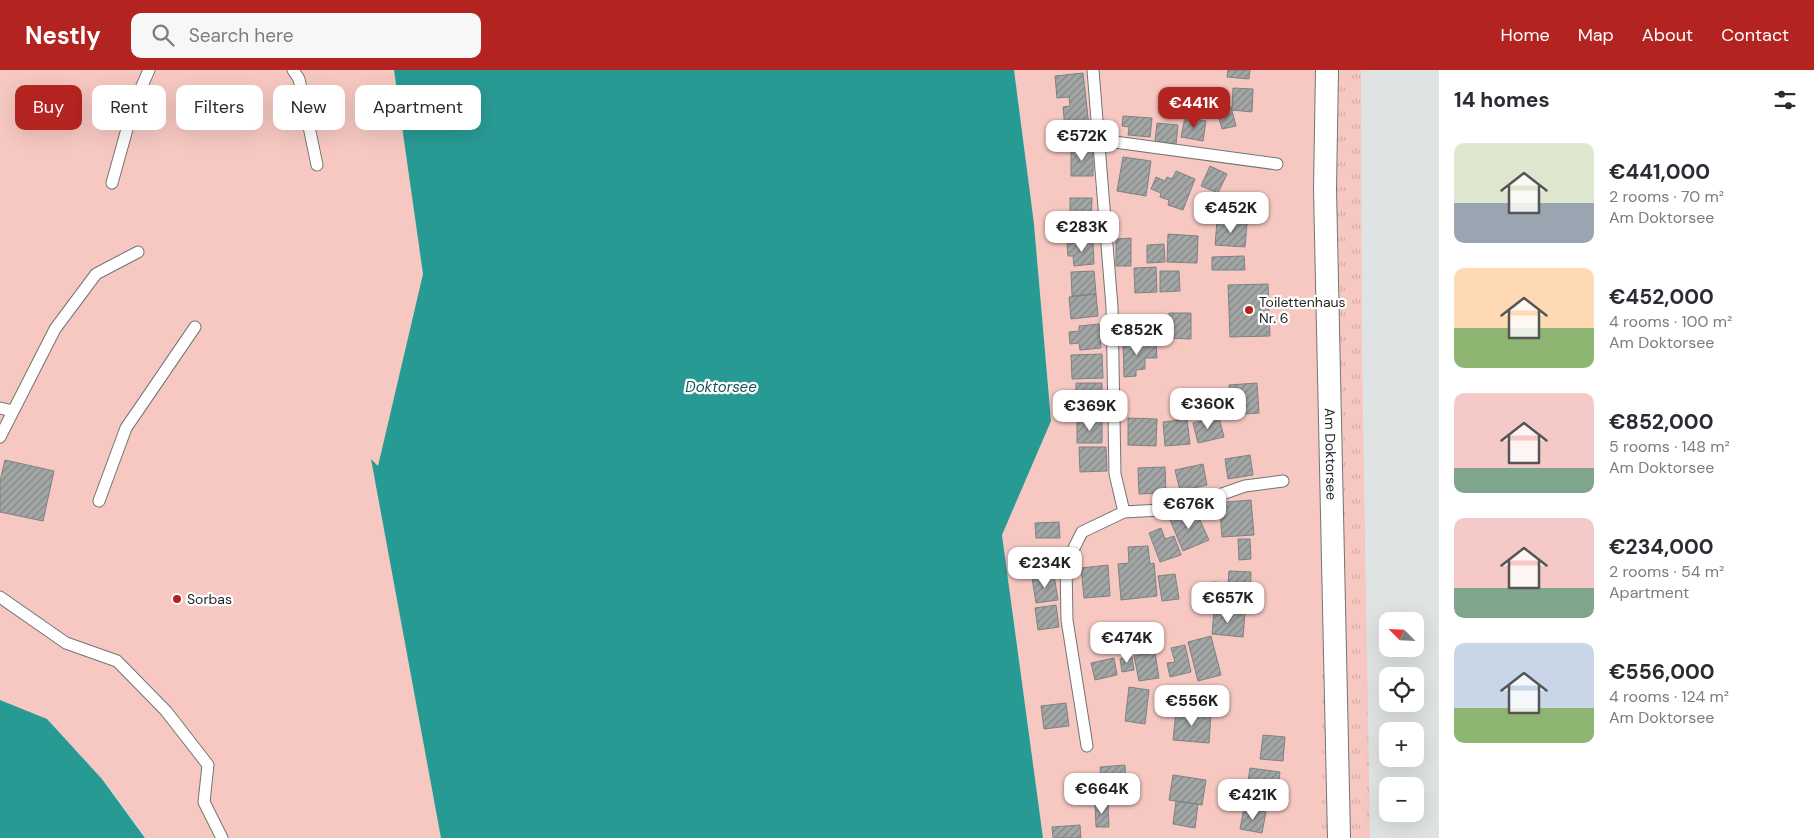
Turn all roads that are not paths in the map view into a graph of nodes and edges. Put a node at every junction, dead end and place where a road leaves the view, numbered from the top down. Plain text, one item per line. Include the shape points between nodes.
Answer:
1 (149, 70) edge
2 (293, 70) edge
3 (1093, 70) edge
4 (1327, 70) edge
5 (1100, 140) junction
6 (1277, 164) dead end
7 (317, 165) dead end
8 (112, 182) dead end
9 (138, 252) dead end
10 (196, 327) dead end
11 (0, 408) edge
12 (13, 412) junction
13 (0, 437) edge
14 (1283, 481) dead end
15 (99, 501) dead end
16 (1124, 512) junction
17 (0, 597) edge
18 (1087, 746) dead end
19 (222, 838) edge
20 (1340, 838) edge

1 - 8 lane via 134,104
2 - 7 lane via 299,79
3 - 5 lane
4 - 20 street, Am Doktorsee via 1325,189
5 - 6 lane
5 - 16 lane via 1112,307 1115,474
9 - 12 lane via 96,274 55,329
10 - 15 lane via 126,428
11 - 12 lane
12 - 13 lane
14 - 16 lane via 1245,486 1179,509
16 - 18 lane via 1082,532 1066,564 1067,620
17 - 19 lane via 66,643 117,661 166,711 208,765 204,802

